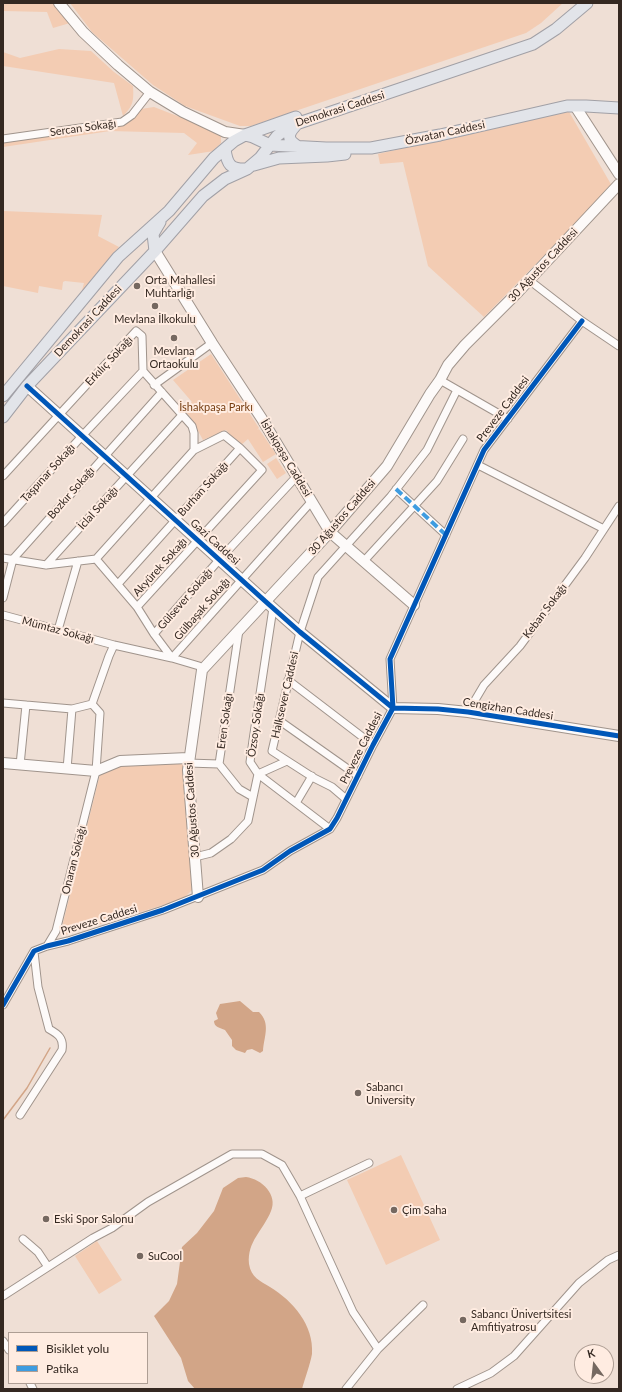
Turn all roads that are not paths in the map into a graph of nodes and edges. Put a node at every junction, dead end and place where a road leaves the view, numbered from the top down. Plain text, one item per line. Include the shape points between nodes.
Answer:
1 (59, 3) edge
2 (576, 3) edge
3 (587, 3) edge
4 (150, 92) junction
5 (575, 106) junction
6 (619, 108) edge
7 (298, 123) junction
8 (226, 132) junction
9 (245, 135) junction
10 (3, 138) edge
11 (260, 140) junction
12 (270, 146) junction
13 (299, 147) junction
14 (371, 148) junction
15 (225, 149) junction
16 (260, 158) junction
17 (249, 167) junction
18 (619, 174) edge
19 (619, 184) edge
20 (169, 211) junction
21 (155, 251) junction
22 (528, 280) junction
23 (582, 321) junction
24 (212, 343) junction
25 (619, 346) edge
26 (143, 372) junction
27 (440, 380) junction
28 (154, 384) junction
29 (27, 386) junction
30 (457, 390) junction
31 (162, 392) junction
32 (6, 393) edge
33 (59, 415) junction
34 (182, 415) junction
35 (3, 417) edge
36 (508, 419) junction
37 (82, 436) junction
38 (463, 439) dead end
39 (240, 448) junction
40 (194, 450) junction
41 (104, 456) junction
42 (478, 465) junction
43 (3, 476) edge
44 (127, 476) junction
45 (297, 476) junction
46 (396, 489) junction
47 (151, 498) junction
48 (312, 501) junction
49 (414, 506) junction
50 (619, 506) edge
51 (175, 520) junction
52 (3, 523) edge
53 (604, 529) junction
54 (330, 532) junction
55 (446, 535) junction
56 (198, 540) junction
57 (346, 545) junction
58 (3, 558) edge
59 (13, 559) junction
60 (96, 559) junction
61 (78, 560) junction
62 (219, 560) junction
63 (364, 561) junction
64 (46, 565) junction
65 (241, 580) junction
66 (118, 584) junction
67 (3, 598) edge
68 (269, 604) junction
69 (414, 606) junction
70 (137, 607) junction
71 (3, 615) edge
72 (58, 630) junction
73 (239, 630) junction
74 (300, 632) junction
75 (154, 634) junction
76 (114, 645) junction
77 (172, 658) junction
78 (202, 670) junction
79 (288, 680) junction
80 (3, 703) edge
81 (92, 704) junction
82 (26, 705) junction
83 (393, 708) junction
84 (72, 709) junction
85 (468, 712) junction
86 (280, 721) junction
87 (619, 736) edge
88 (373, 745) junction
89 (188, 761) junction
90 (287, 761) junction
91 (3, 763) edge
92 (219, 764) junction
93 (20, 765) junction
94 (67, 769) junction
95 (96, 771) junction
96 (258, 774) junction
97 (312, 776) junction
98 (358, 776) junction
99 (253, 797) junction
100 (346, 799) junction
101 (296, 803) junction
102 (330, 829) junction
103 (195, 857) junction
104 (198, 897) junction
105 (47, 946) junction
106 (34, 951) junction
107 (3, 1005) edge
108 (20, 1115) dead end
109 (369, 1163) dead end
110 (300, 1196) junction
111 (23, 1239) dead end
112 (619, 1255) edge
113 (48, 1267) junction
114 (3, 1296) edge
115 (423, 1305) dead end
116 (378, 1349) junction
117 (346, 1389) edge
118 (457, 1389) edge

1 - 4 street via 83,32
2 - 9 main road, Demokrasi Caddesi via 541,31 521,42
3 - 7 main road, Demokrasi Caddesi via 533,44
4 - 8 street via 183,112
4 - 10 street, Sercan Sokağı via 132,115 122,122
5 - 6 main road, Özvatan Caddesi
5 - 14 main road, Özvatan Caddesi
5 - 18 street
7 - 12 main road, Demokrasi Caddesi via 283,130
7 - 13 main road via 290,133 291,141
8 - 9 street
8 - 15 street via 228,144
9 - 11 main road
9 - 15 main road, Demokrasi Caddesi
11 - 12 main road
11 - 16 main road
12 - 13 main road, Özvatan Caddesi
12 - 16 main road, Demokrasi Caddesi
13 - 14 main road, Özvatan Caddesi
14 - 17 main road via 339,155 279,158
15 - 17 main road via 232,167
15 - 20 main road, Demokrasi Caddesi via 214,158
16 - 17 main road, Demokrasi Caddesi
17 - 21 main road, Demokrasi Caddesi via 203,196
19 - 22 street, 30 Ağustos Caddesi
20 - 21 main road via 154,230
20 - 32 main road, Demokrasi Caddesi via 118,257
21 - 24 street, İshakpaşa Caddesi
21 - 29 main road, Demokrasi Caddesi
22 - 23 street
22 - 27 street, 30 Ağustos Caddesi via 465,345 448,365
23 - 25 street
23 - 36 street, Preveze Caddesi
24 - 28 street
24 - 45 street, İshakpaşa Caddesi
26 - 28 street
26 - 33 street, Erkılıç Sokağı via 142,336 136,331
26 - 37 street, Taşpınar Sokağı
27 - 30 street
27 - 54 street, 30 Ağustos Caddesi via 387,466
28 - 31 street
29 - 32 main road via 19,384
29 - 33 street, Gazi Caddesi
29 - 35 main road, Demokrasi Caddesi
30 - 36 street
30 - 46 street via 427,450
31 - 34 street
31 - 41 street, Bozkır Sokağı
33 - 37 street, Gazi Caddesi
33 - 43 street, Erkılıç Sokağı
34 - 40 street via 192,426
34 - 44 street, İclal Sokağı
36 - 42 street, Preveze Caddesi via 484,450
37 - 41 street, Gazi Caddesi
37 - 52 street, Taşpınar Sokağı
38 - 49 street via 437,481
39 - 40 street via 224,435
39 - 51 street, Burhan Sokağı
39 - 56 street, Akyürek Sokağı via 262,470
40 - 47 street
41 - 44 street, Gazi Caddesi
41 - 59 street, Bozkır Sokağı
42 - 53 street
42 - 55 street, Preveze Caddesi
44 - 47 street, Gazi Caddesi
44 - 64 street, İclal Sokağı
45 - 48 street, İshakpaşa Caddesi
45 - 62 street, Gülsever Sokağı
46 - 49 street
46 - 57 street
47 - 51 street, Gazi Caddesi
47 - 60 street
48 - 54 street, İshakpaşa Caddesi
48 - 65 street, Gülbaşak Sokağı
49 - 55 street
49 - 63 street
50 - 53 street, Keban Sokağı
51 - 56 street, Gazi Caddesi
51 - 66 street, Burhan Sokağı
53 - 85 street, Keban Sokağı via 520,646 484,685
54 - 57 street, İshakpaşa Caddesi
54 - 68 street, 30 Ağustos Caddesi
55 - 69 street, Preveze Caddesi
56 - 62 street, Gazi Caddesi
56 - 70 street, Akyürek Sokağı
57 - 63 street, İshakpaşa Caddesi
57 - 74 street, Halksever Caddesi via 318,577
58 - 59 street
59 - 64 street
59 - 67 street
60 - 61 street
60 - 66 street
61 - 64 street
61 - 72 street
62 - 65 street, Gazi Caddesi
62 - 75 street, Gülsever Sokağı
63 - 69 street, İshakpaşa Caddesi
65 - 68 street, Gazi Caddesi
65 - 77 street, Gülbaşak Sokağı
66 - 70 street
68 - 73 street, 30 Ağustos Caddesi
68 - 74 street, Gazi Caddesi
68 - 96 street, Özsoy Sokağı via 250,762
69 - 83 street, Preveze Caddesi via 390,659
70 - 75 street
71 - 72 street, Mümtaz Sokağı
72 - 76 street, Mümtaz Sokağı
73 - 78 street, 30 Ağustos Caddesi
73 - 92 street, Eren Sokağı
74 - 79 street, Halksever Caddesi
74 - 83 street, Gazi Caddesi
75 - 77 street
76 - 77 street, Mümtaz Sokağı
76 - 81 street
77 - 78 street, Mümtaz Sokağı via 199,666
78 - 89 street, 30 Ağustos Caddesi
79 - 86 street, Halksever Caddesi
79 - 88 street
80 - 82 street
81 - 84 street
81 - 95 street, Onaran Sokağı via 100,713
82 - 84 street
82 - 93 street
83 - 85 street, Cengizhan Caddesi
83 - 88 street, Preveze Caddesi
84 - 94 street
85 - 87 street, Cengizhan Caddesi
86 - 90 street, Halksever Caddesi via 272,751
86 - 98 street
88 - 98 street, Preveze Caddesi
89 - 92 street
89 - 95 street via 120,761
89 - 103 street, 30 Ağustos Caddesi
90 - 96 street
90 - 97 street, Halksever Caddesi
91 - 93 street
92 - 99 street, Eren Sokağı via 239,789
93 - 94 street
94 - 95 street
95 - 105 street, Onaran Sokağı via 56,931
96 - 99 street, Özsoy Sokağı
96 - 101 street
97 - 100 street, Halksever Caddesi via 332,787
97 - 101 street
98 - 100 street, Preveze Caddesi
99 - 103 street, Özsoy Sokağı via 248,822 231,839 211,853
100 - 102 street, Preveze Caddesi
101 - 102 street
102 - 104 street, Preveze Caddesi via 290,851 263,870
103 - 104 street, 30 Ağustos Caddesi
104 - 105 street, Preveze Caddesi
105 - 106 street, Preveze Caddesi
106 - 107 street
106 - 108 street via 38,987 49,1029 60,1035 63,1045
109 - 110 street
110 - 113 street via 282,1165 262,1154 232,1154 148,1202 112,1228
110 - 116 street via 353,1312
111 - 113 street via 38,1252
112 - 118 street via 608,1260 579,1283 514,1356 491,1373
113 - 114 street
115 - 116 street
116 - 117 street

